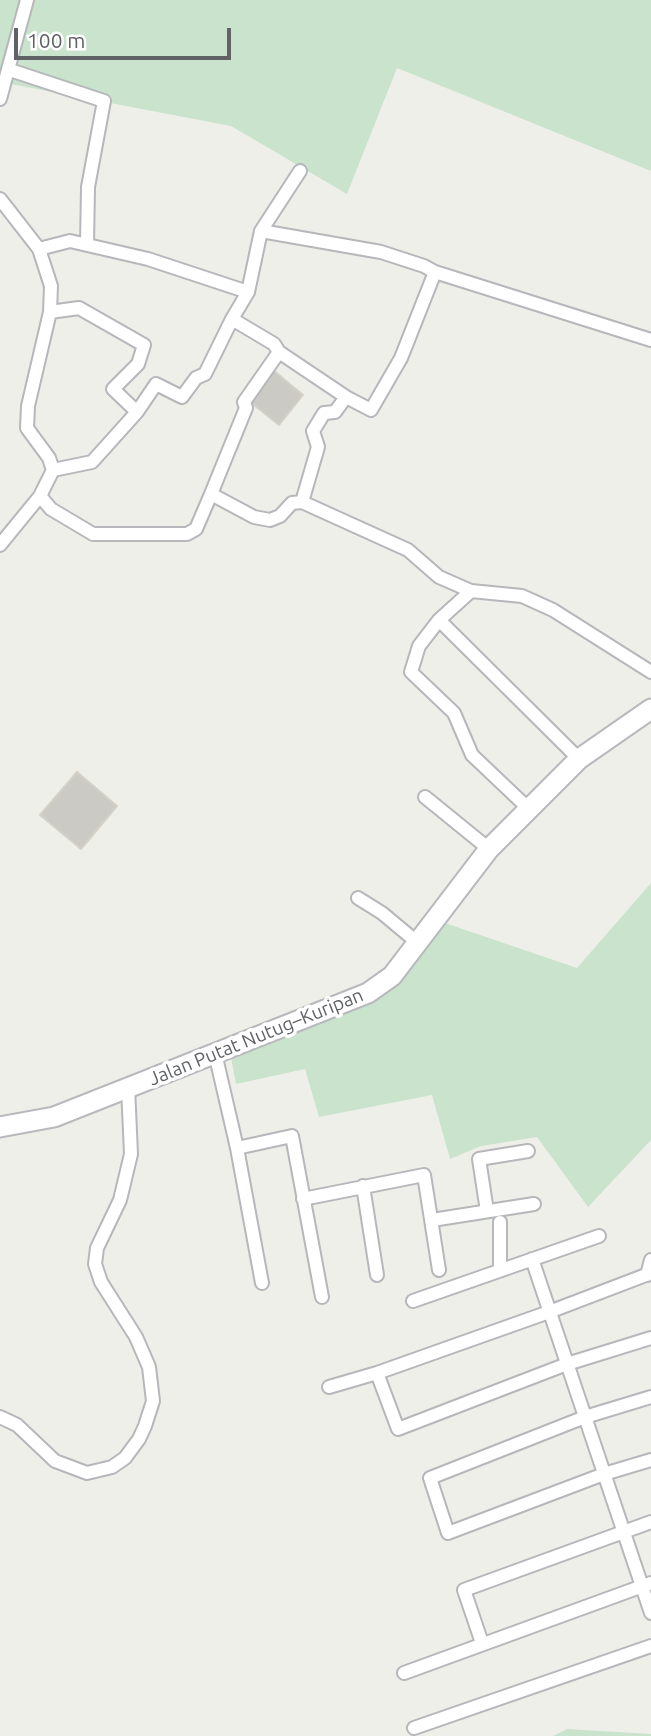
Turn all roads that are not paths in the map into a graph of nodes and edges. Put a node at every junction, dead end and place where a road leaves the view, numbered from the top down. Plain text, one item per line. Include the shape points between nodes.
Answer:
1 (27, 0) edge
2 (10, 70) junction
3 (0, 99) edge
4 (300, 171) dead end
5 (0, 200) edge
6 (261, 231) junction
7 (88, 245) junction
8 (39, 249) junction
9 (435, 272) junction
10 (248, 292) junction
11 (50, 312) junction
12 (232, 318) junction
13 (651, 340) edge
14 (279, 352) junction
15 (346, 397) junction
16 (137, 412) junction
17 (53, 470) junction
18 (211, 494) junction
19 (40, 496) junction
20 (302, 502) junction
21 (0, 545) edge
22 (471, 591) junction
23 (439, 620) junction
24 (651, 672) edge
25 (651, 709) edge
26 (579, 759) junction
27 (425, 797) dead end
28 (530, 810) junction
29 (489, 849) junction
30 (358, 898) dead end
31 (418, 943) junction
32 (215, 1053) junction
33 (128, 1087) junction
34 (0, 1127) edge
35 (237, 1148) junction
36 (528, 1151) dead end
37 (363, 1186) junction
38 (303, 1199) junction
39 (534, 1204) dead end
40 (487, 1211) junction
41 (432, 1220) junction
42 (500, 1222) dead end
43 (599, 1236) dead end
44 (532, 1259) junction
45 (651, 1260) edge
46 (439, 1270) dead end
47 (500, 1270) junction
48 (649, 1274) edge
49 (377, 1275) dead end
50 (262, 1283) dead end
51 (321, 1297) dead end
52 (412, 1301) dead end
53 (549, 1312) junction
54 (651, 1338) edge
55 (567, 1364) junction
56 (377, 1373) junction
57 (329, 1387) dead end
58 (651, 1397) edge
59 (0, 1417) edge
60 (585, 1418) junction
61 (651, 1460) edge
62 (604, 1474) junction
63 (651, 1522) edge
64 (623, 1530) junction
65 (646, 1585) edge
66 (651, 1613) edge
67 (482, 1643) junction
68 (651, 1646) edge
69 (404, 1673) dead end
70 (414, 1728) dead end

1 - 2 street
2 - 3 street
2 - 7 street via 104,101 88,187
4 - 6 street
5 - 8 street
6 - 9 street via 381,252
6 - 10 street
7 - 8 street via 70,241
7 - 10 street
8 - 11 street via 51,286
9 - 13 street
9 - 15 street via 401,358 371,410
10 - 12 street
11 - 16 street via 79,308 144,345 138,363 113,389
11 - 17 street via 27,428
12 - 14 street via 274,344
12 - 16 street via 205,374 196,378 182,397 156,384
14 - 15 street
14 - 18 street via 244,402 246,408
15 - 20 street via 335,412 324,413 313,431 318,447
16 - 17 street via 92,462
17 - 19 street
18 - 19 street via 196,529 187,534 93,534 51,509
18 - 20 street via 254,517 270,520 292,503
19 - 21 street
20 - 22 street via 408,550 439,576
22 - 23 street
22 - 24 street via 522,596
23 - 26 street
23 - 28 street via 419,646 411,672 454,713 472,755
25 - 26 street, Jalan Putat Nutug–Kuripan
26 - 28 street, Jalan Putat Nutug–Kuripan
27 - 29 street
28 - 29 street, Jalan Putat Nutug–Kuripan
29 - 31 street, Jalan Putat Nutug–Kuripan
30 - 31 street
31 - 32 street, Jalan Putat Nutug–Kuripan via 392,976 368,993
32 - 33 street, Jalan Putat Nutug–Kuripan
32 - 35 street
33 - 34 street, Jalan Putat Nutug–Kuripan via 54,1116
33 - 59 street via 131,1154 120,1200 97,1248 95,1264 149,1367 153,1401 145,1426 113,1468 87,1473 55,1461 17,1425
35 - 38 street via 292,1136
35 - 50 street
36 - 40 street via 479,1159
37 - 38 street
37 - 41 street via 424,1175
37 - 49 street
38 - 51 street
39 - 40 street
40 - 41 street
41 - 46 street
42 - 47 street
43 - 44 street
44 - 47 street
44 - 53 street
45 - 48 street
47 - 52 street
48 - 53 street
53 - 55 street
53 - 56 street
54 - 55 street
55 - 56 street via 398,1429
55 - 60 street
56 - 57 street
58 - 60 street
60 - 62 street
60 - 62 street via 430,1478 448,1533
61 - 62 street
62 - 64 street
63 - 64 street
64 - 65 street
64 - 67 street via 464,1590
65 - 66 street
65 - 67 street
67 - 69 street
68 - 70 street

